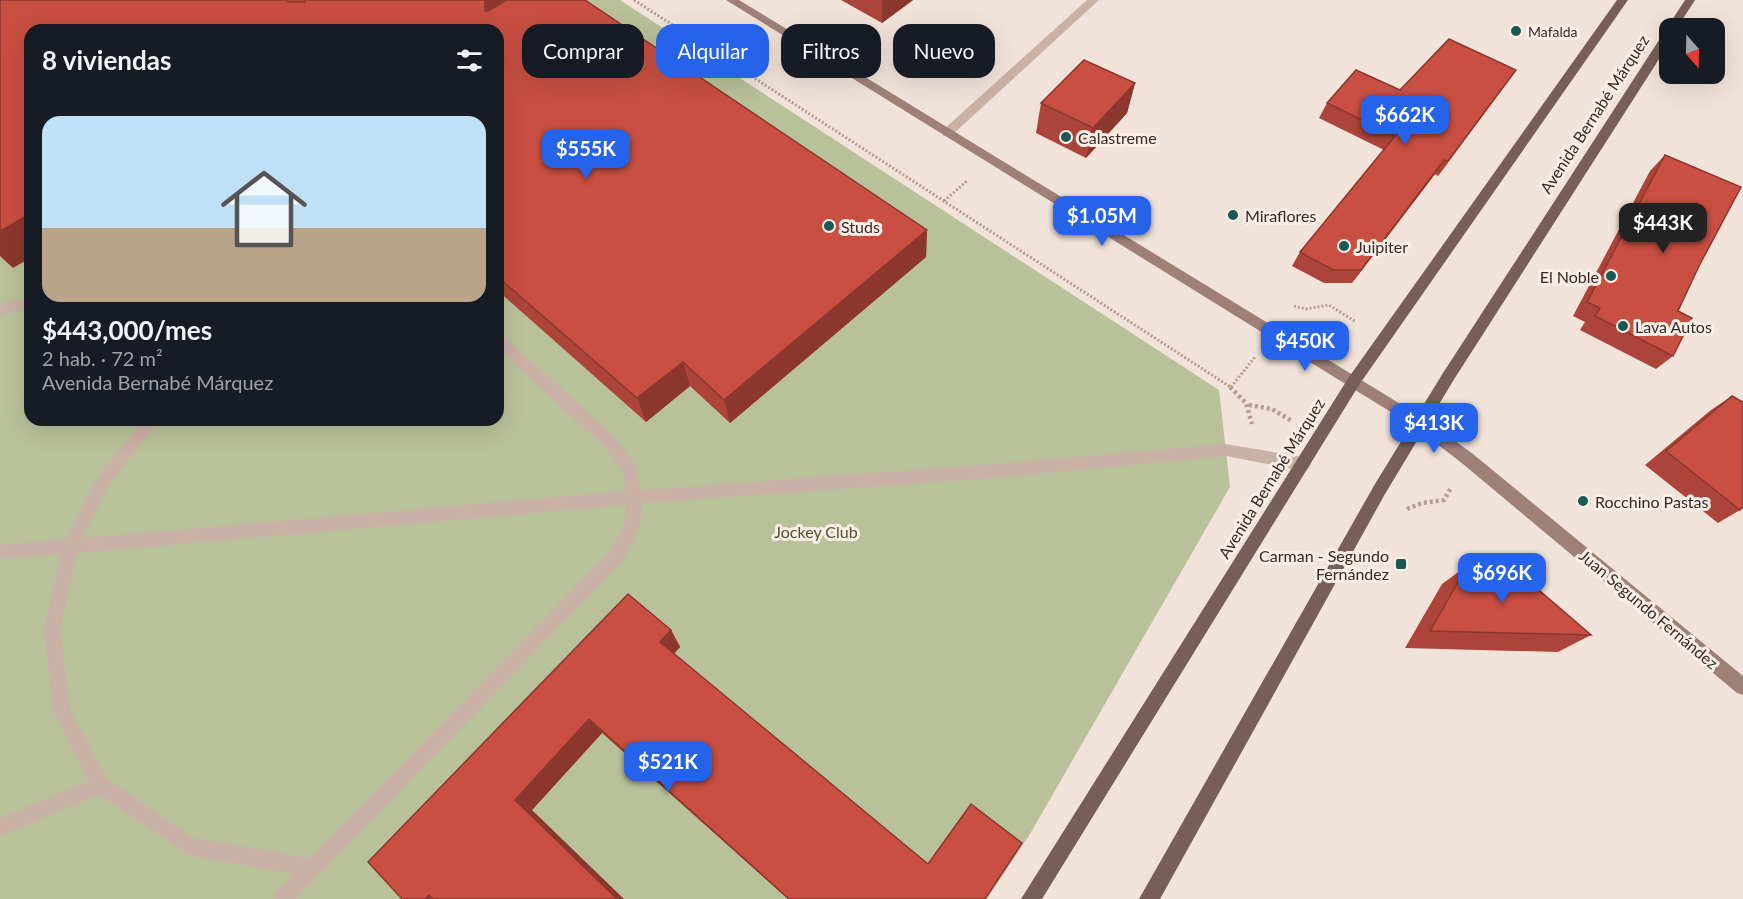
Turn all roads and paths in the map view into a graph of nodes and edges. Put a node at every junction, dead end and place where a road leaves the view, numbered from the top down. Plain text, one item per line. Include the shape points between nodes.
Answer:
1 (634, 0) edge
2 (731, 0) edge
3 (1094, 0) edge
4 (1623, 0) edge
5 (1690, 0) edge
6 (1679, 18) edge
7 (1659, 49) edge
8 (947, 133) junction
9 (24, 305) edge
10 (0, 309) edge
11 (504, 345) edge
12 (1354, 381) junction
13 (1249, 405) junction
14 (1420, 423) junction
15 (147, 426) edge
16 (1317, 440) junction
17 (1250, 454) junction
18 (1303, 464) junction
19 (635, 497) junction
20 (71, 546) junction
21 (0, 552) edge
22 (1743, 687) edge
23 (101, 784) junction
24 (0, 827) edge
25 (313, 868) junction
26 (283, 899) edge
27 (1031, 899) edge
28 (1149, 899) edge

1 - 13 path via 1231,387
2 - 8 main road, Juan Segundo Fernández
3 - 8 street
4 - 12 main road, Avenida Bernabé Márquez
5 - 6 main road, Avenida Bernabé Márquez
7 - 14 main road, Avenida Bernabé Márquez
8 - 12 main road, Juan Segundo Fernández
9 - 10 street
11 - 19 street via 608,440 629,468
12 - 14 main road, Juan Segundo Fernández
12 - 16 main road, Avenida Bernabé Márquez
13 - 16 path via 1273,408
13 - 17 path
14 - 22 main road, Juan Segundo Fernández
14 - 28 main road, Avenida Bernabé Márquez
15 - 20 street via 102,483
16 - 18 main road, Avenida Bernabé Márquez
17 - 18 street
17 - 19 street via 1226,450
18 - 27 main road, Avenida Bernabé Márquez
19 - 20 street
19 - 25 street via 632,527 616,557
20 - 21 street
20 - 23 street via 52,629 62,711
23 - 24 street
23 - 25 street via 191,847
25 - 26 street

